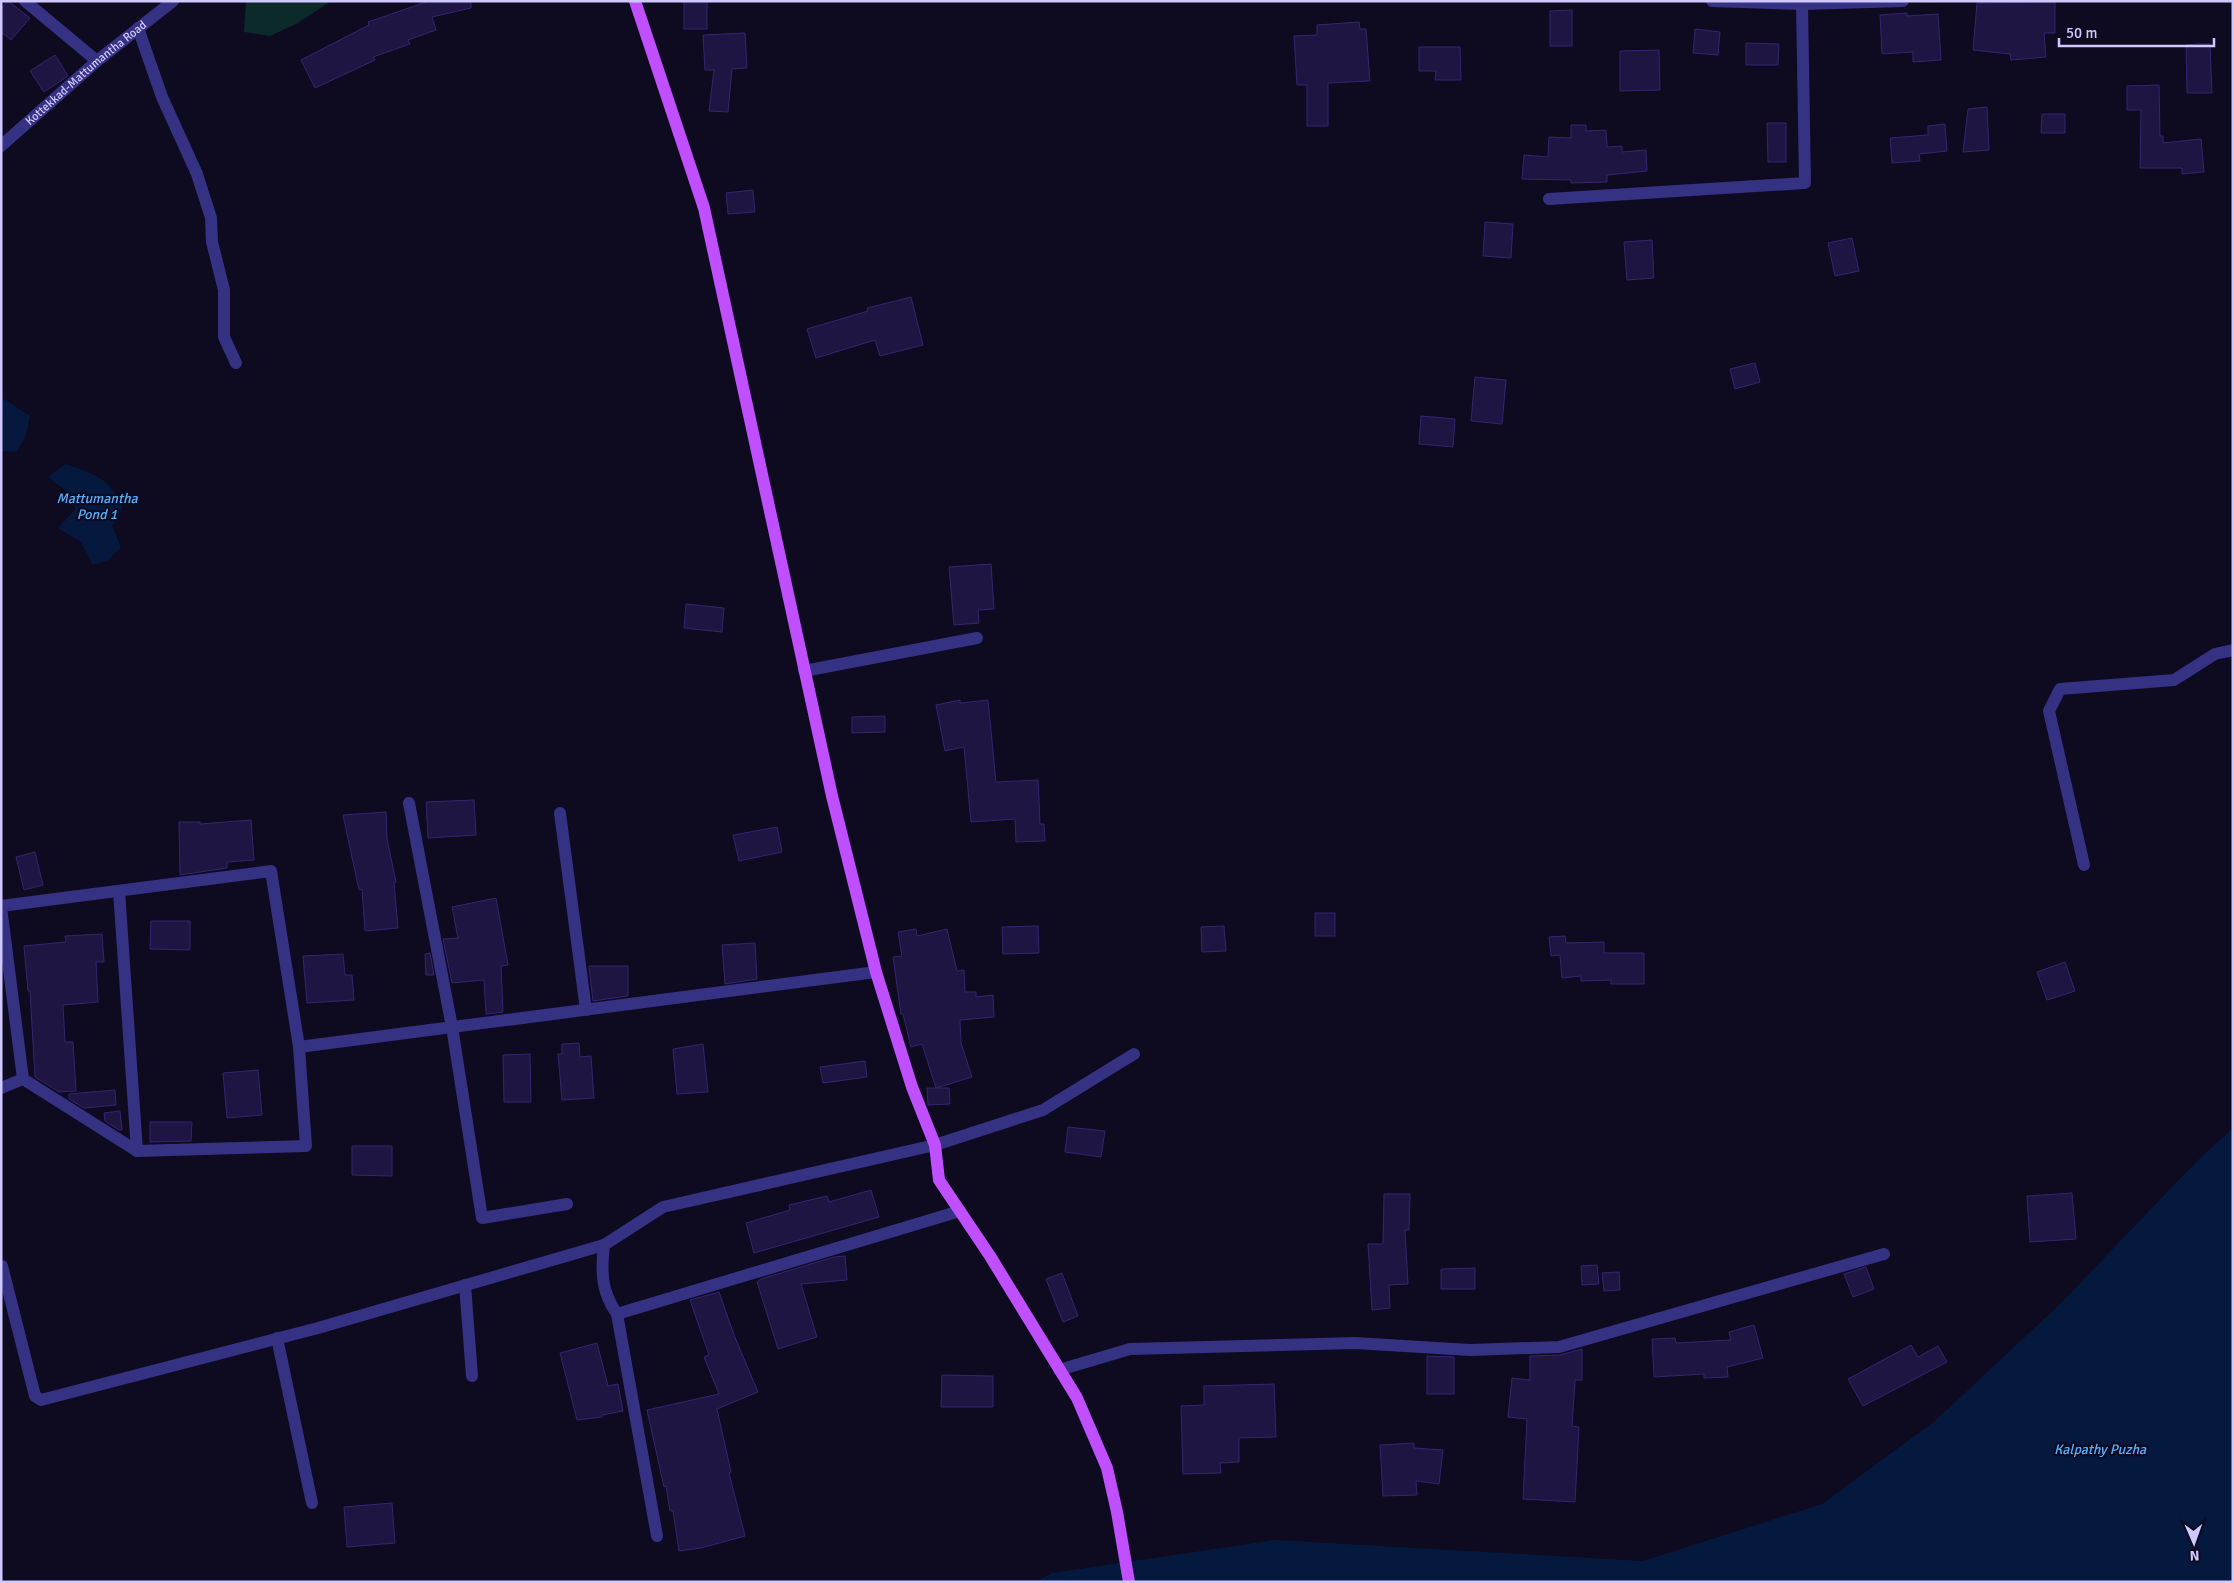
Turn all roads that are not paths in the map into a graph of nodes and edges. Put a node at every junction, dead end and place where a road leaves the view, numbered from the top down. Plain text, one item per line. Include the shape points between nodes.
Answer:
1 (24, 1) edge
2 (173, 1) edge
3 (635, 1) edge
4 (1712, 1) edge
5 (1903, 1) edge
6 (1770, 2) edge
7 (1802, 4) junction
8 (138, 28) junction
9 (97, 61) junction
10 (1, 146) edge
11 (1549, 199) dead end
12 (236, 363) dead end
13 (977, 638) dead end
14 (2233, 650) edge
15 (804, 671) junction
16 (409, 803) dead end
17 (560, 813) dead end
18 (2084, 865) dead end
19 (119, 891) junction
20 (1, 907) edge
21 (876, 972) junction
22 (586, 1010) junction
23 (452, 1027) junction
24 (299, 1048) junction
25 (1134, 1054) dead end
26 (23, 1079) junction
27 (1, 1088) edge
28 (935, 1145) junction
29 (137, 1151) junction
30 (568, 1204) dead end
31 (960, 1210) junction
32 (604, 1245) junction
33 (1884, 1254) dead end
34 (2, 1266) edge
35 (465, 1286) junction
36 (617, 1314) junction
37 (277, 1338) junction
38 (1059, 1370) junction
39 (472, 1376) dead end
40 (312, 1503) dead end
41 (657, 1536) dead end
42 (1129, 1582) edge

1 - 9 street
2 - 8 street, Kottekkad-Mattumantha Road
3 - 15 main road via 704,208
4 - 6 street
5 - 7 street
6 - 7 street
7 - 11 street via 1805,183
8 - 9 street, Kottekkad-Mattumantha Road
8 - 12 street via 162,97 197,174 211,218 212,242 224,290 224,337
9 - 10 street, Kottekkad-Mattumantha Road
13 - 15 street
14 - 18 street via 2215,654 2174,680 2060,689 2050,711
15 - 21 main road
16 - 23 street
17 - 22 street
19 - 20 street
19 - 24 street via 271,871
19 - 29 street
20 - 26 street
21 - 22 street
21 - 28 main road via 912,1087
22 - 23 street
23 - 24 street
23 - 30 street via 482,1218
24 - 29 street via 306,1146
25 - 28 street via 1043,1110
26 - 27 street
26 - 29 street
28 - 31 main road via 939,1180
28 - 32 street via 663,1207
31 - 36 street
31 - 38 main road
32 - 35 street
32 - 36 street via 601,1270 608,1300
33 - 38 street via 1560,1347 1470,1350 1355,1343 1130,1349
34 - 37 street via 36,1396 40,1400
35 - 37 street
35 - 39 street
36 - 41 street
37 - 40 street
38 - 42 main road via 1076,1398 1106,1468

